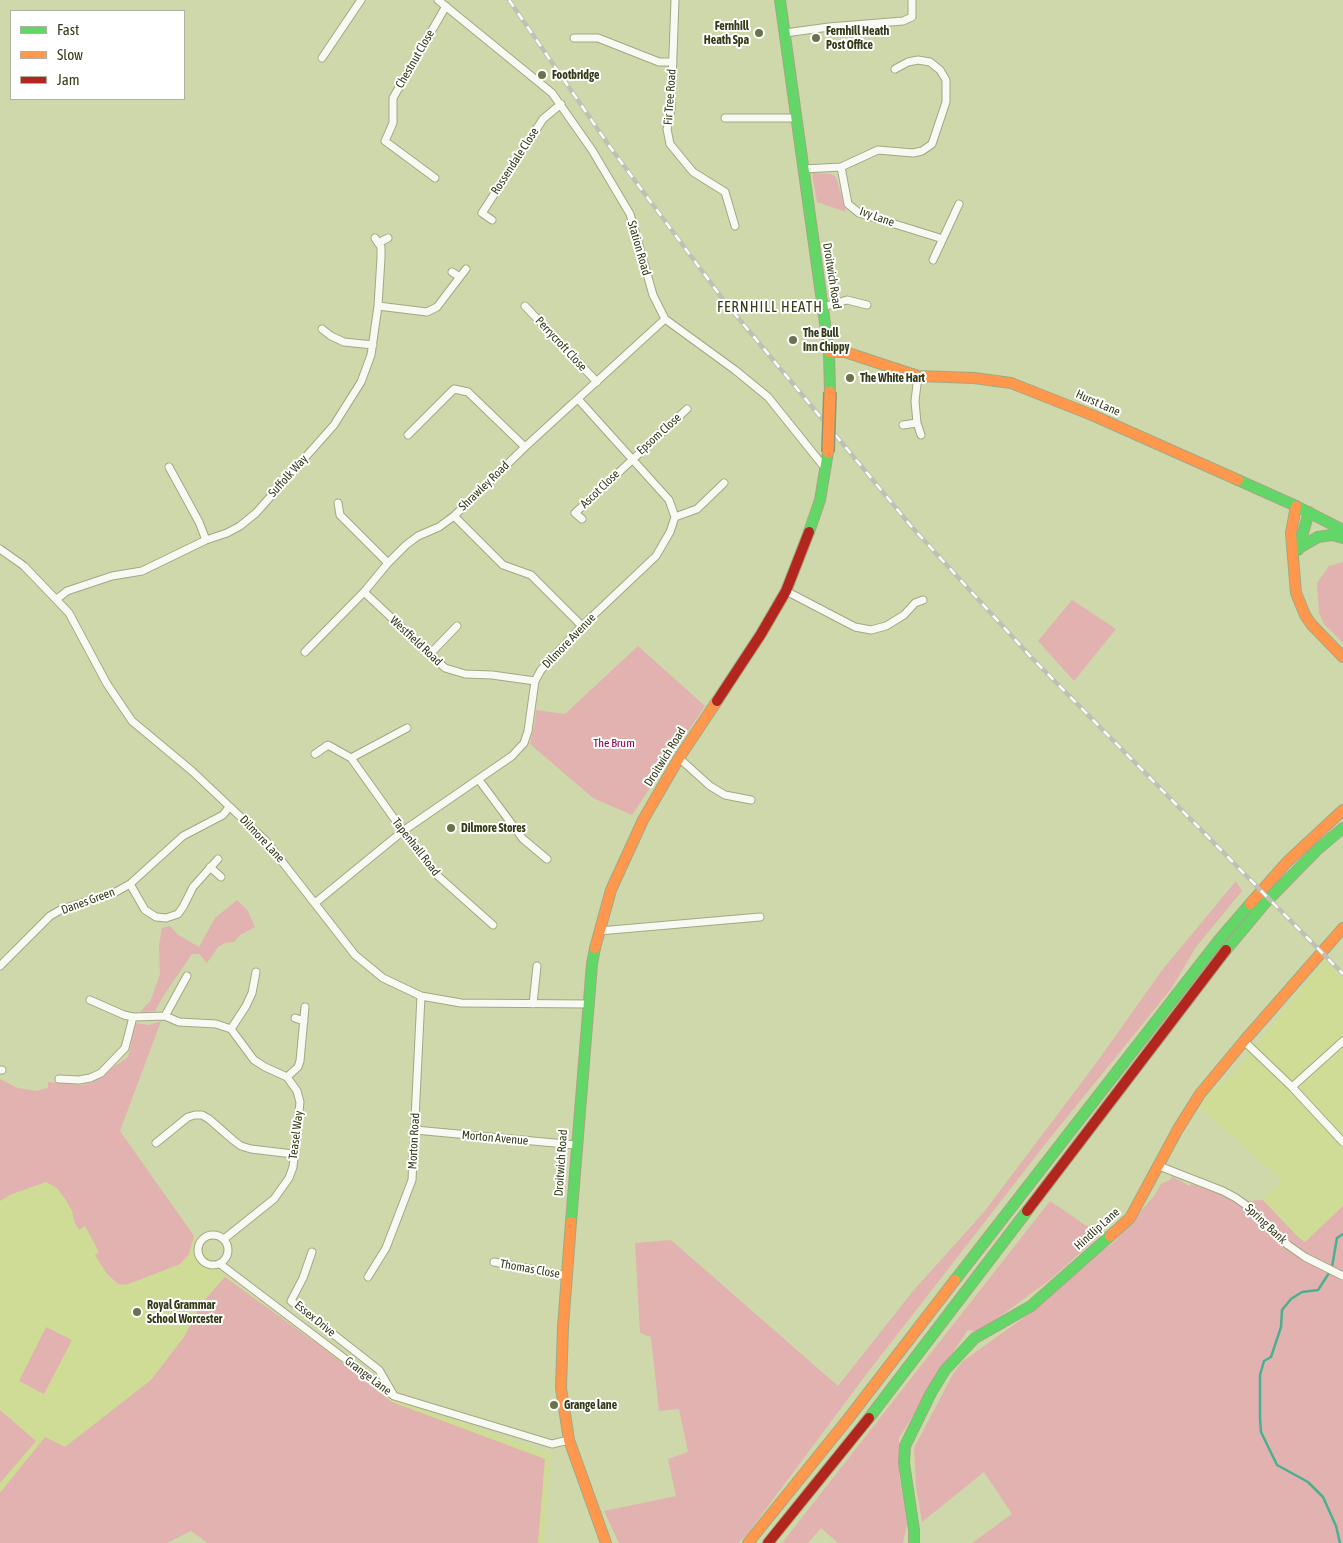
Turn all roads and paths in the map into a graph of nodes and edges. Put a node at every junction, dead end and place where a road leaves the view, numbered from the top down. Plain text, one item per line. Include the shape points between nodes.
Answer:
1 (361, 0) edge
2 (438, 0) edge
3 (675, 0) edge
4 (780, 0) edge
5 (912, 0) edge
6 (446, 6) junction
7 (785, 33) junction
8 (574, 38) dead end
9 (322, 58) dead end
10 (673, 62) junction
11 (895, 69) dead end
12 (561, 104) junction
13 (725, 118) dead end
14 (796, 118) junction
15 (841, 167) junction
16 (804, 169) junction
17 (435, 178) dead end
18 (959, 204) dead end
19 (492, 220) dead end
20 (735, 226) dead end
21 (388, 238) dead end
22 (942, 239) junction
23 (933, 260) dead end
24 (466, 269) dead end
25 (452, 272) dead end
26 (460, 277) junction
27 (867, 305) dead end
28 (378, 306) junction
29 (525, 306) dead end
30 (823, 307) junction
31 (666, 319) junction
32 (322, 329) dead end
33 (373, 345) junction
34 (828, 352) junction
35 (918, 376) junction
36 (597, 382) junction
37 (578, 399) junction
38 (687, 409) dead end
39 (917, 423) junction
40 (903, 425) dead end
41 (408, 435) dead end
42 (921, 435) dead end
43 (525, 447) junction
44 (632, 459) junction
45 (168, 467) dead end
46 (825, 468) junction
47 (724, 483) dead end
48 (338, 503) dead end
49 (1296, 506) junction
50 (1309, 512) junction
51 (454, 516) junction
52 (675, 517) junction
53 (582, 518) dead end
54 (1343, 530) edge
55 (1343, 538) edge
56 (206, 540) junction
57 (0, 549) edge
58 (1296, 552) junction
59 (388, 563) junction
60 (786, 591) junction
61 (364, 592) junction
62 (57, 599) junction
63 (923, 600) dead end
64 (457, 626) dead end
65 (582, 626) junction
66 (305, 652) dead end
67 (430, 654) junction
68 (1343, 657) edge
69 (535, 681) junction
70 (407, 728) dead end
71 (315, 754) dead end
72 (351, 758) junction
73 (679, 758) junction
74 (479, 780) junction
75 (751, 800) dead end
76 (1343, 805) edge
77 (229, 807) junction
78 (1343, 810) edge
79 (1333, 818) junction
80 (1343, 828) edge
81 (403, 831) junction
82 (218, 859) dead end
83 (547, 859) dead end
84 (210, 867) junction
85 (221, 877) dead end
86 (130, 884) junction
87 (315, 902) junction
88 (760, 917) dead end
89 (493, 925) dead end
90 (1343, 928) edge
91 (599, 931) junction
92 (0, 966) edge
93 (537, 966) dead end
94 (256, 972) dead end
95 (187, 976) dead end
96 (421, 996) junction
97 (90, 1000) dead end
98 (533, 1004) junction
99 (588, 1004) junction
100 (306, 1006) dead end
101 (165, 1016) junction
102 (133, 1017) junction
103 (295, 1018) dead end
104 (304, 1021) junction
105 (231, 1029) junction
106 (1244, 1041) junction
107 (1343, 1041) edge
108 (287, 1077) junction
109 (59, 1079) dead end
110 (1292, 1087) junction
111 (415, 1130) junction
112 (1343, 1142) edge
113 (156, 1143) dead end
114 (576, 1145) junction
115 (293, 1154) junction
116 (1159, 1166) junction
117 (224, 1239) junction
118 (312, 1252) dead end
119 (494, 1262) dead end
120 (220, 1264) junction
121 (566, 1276) junction
122 (1343, 1276) edge
123 (368, 1277) dead end
124 (394, 1396) junction
125 (569, 1440) junction
126 (606, 1543) edge
127 (748, 1543) edge
128 (768, 1543) edge
129 (914, 1543) edge

1 - 9 street
2 - 6 street, Station Road
3 - 10 street, Fir Tree Road
4 - 7 main road, Droitwich Road
5 - 7 street via 912,17 903,21
6 - 12 street, Station Road via 552,93
6 - 17 street, Chestnut Close via 393,98 393,123 385,141
7 - 14 main road, Droitwich Road
8 - 10 street via 598,38 659,62
10 - 20 street, Fir Tree Road via 672,109 667,129 670,144 693,172 725,192
11 - 15 street via 918,60 930,62 946,80 946,102 932,144 913,153 878,150
12 - 19 street, Rossendale Close via 543,119 482,213
12 - 31 street, Station Road via 630,214 653,296
13 - 14 street
14 - 16 main road, Droitwich Road
15 - 16 street
15 - 22 street, Ivy Lane via 848,204 860,213
16 - 30 main road, Droitwich Road
18 - 22 street
21 - 28 street, Suffolk Way via 376,240 382,247
22 - 23 street
24 - 26 street
25 - 26 street
26 - 28 street via 437,307 427,312
27 - 30 street via 847,300
28 - 33 street, Suffolk Way
29 - 36 street, Perrycroft Close
30 - 34 main road, Droitwich Road
31 - 36 street, Shrawley Road
31 - 46 street, Station Road via 768,397
32 - 33 street via 344,342
33 - 56 street, Suffolk Way via 361,382 334,425 256,513 240,526
34 - 35 main road, Hurst Lane via 845,352
34 - 46 main road, Droitwich Road, bridge via 830,392
35 - 39 street
35 - 49 main road, Hurst Lane via 974,378 1021,386
36 - 37 street, Shrawley Road
37 - 43 street, Shrawley Road
37 - 44 street
38 - 44 street, Epsom Close
39 - 40 street
39 - 42 street
41 - 43 street via 454,389 468,392
43 - 51 street, Shrawley Road
44 - 52 street via 668,500
44 - 53 street, Ascot Close via 575,513
45 - 56 street
46 - 60 main road, Droitwich Road via 820,500 804,550
47 - 52 street via 697,510
48 - 59 street via 340,515
49 - 50 main road, Hurst Lane
49 - 58 main road via 1291,548
50 - 54 main road, Hurst Lane
50 - 58 main road
51 - 59 street, Shrawley Road via 418,536
51 - 65 street via 503,565 531,574
52 - 65 street, Dilmore Avenue via 656,556
55 - 58 main road via 1332,535 1318,537
56 - 62 street, Suffolk Way via 142,571 112,576 67,591
57 - 62 street, Dilmore Lane via 24,566
58 - 68 main road via 1296,593 1305,615 1317,632
59 - 61 street, Shrawley Road
60 - 63 street via 855,627 871,630 886,626
60 - 73 main road, Droitwich Road
61 - 66 street, Shrawley Road
61 - 67 street, Westfield Road
62 - 77 street, Dilmore Lane via 69,613 107,684 132,721
64 - 67 street
65 - 69 street, Dilmore Avenue via 541,670
67 - 69 street, Westfield Road via 446,668 465,674
69 - 74 street, Dilmore Avenue via 524,743
70 - 72 street
71 - 72 street via 328,745
72 - 81 street, Tapenhall Road
73 - 75 street via 725,795
73 - 91 main road, Droitwich Road via 625,857
74 - 81 street, Dilmore Avenue
74 - 83 street via 522,839
76 - 79 main road
77 - 86 street, Danes Green via 223,815 183,836
77 - 87 street, Dilmore Lane via 266,841
78 - 79 main road
79 - 127 main road via 1287,862 1219,940
80 - 128 main road via 1266,902 1222,955 868,1420
81 - 87 street, Dilmore Avenue
81 - 89 street, Tapenhall Road via 438,876
82 - 84 street
84 - 85 street
84 - 86 street via 178,914 166,918 156,917 145,910
86 - 92 street, Danes Green via 50,916
87 - 96 street, Dilmore Lane via 355,955 383,978
88 - 91 street
90 - 106 main road, Hindlip Lane
91 - 99 main road, Droitwich Road
93 - 98 street
94 - 105 street via 252,993
95 - 101 street
96 - 98 street, Dilmore Lane via 461,1003
96 - 111 street, Morton Road
97 - 102 street
98 - 99 street, Dilmore Lane
99 - 114 main road, Droitwich Road
100 - 104 street
101 - 102 street
101 - 105 street via 179,1022 216,1024
102 - 109 street via 125,1048 101,1073 79,1080
103 - 104 street
104 - 108 street via 300,1061
105 - 108 street via 254,1060
106 - 110 street
106 - 116 main road, Hindlip Lane via 1200,1094
107 - 110 street
108 - 115 street, Teasel Way via 300,1102
110 - 112 street
111 - 114 street, Morton Avenue
111 - 123 street, Morton Road via 412,1180 384,1258
113 - 115 street via 188,1117 202,1115 242,1146
114 - 121 main road, Droitwich Road
115 - 117 street, Teasel Way via 290,1178 283,1189
116 - 122 street, Spring Bank via 1236,1198 1288,1245
116 - 129 main road, Hindlip Lane via 1130,1218 1031,1306 975,1338 946,1370 905,1446 904,1463
117 - 120 street via 228,1251
117 - 120 street via 207,1236 197,1248 202,1262 212,1266
118 - 124 street, Essex Drive via 291,1301 379,1370
119 - 121 street, Thomas Close
120 - 124 street, Grange Lane
121 - 125 main road, Droitwich Road via 561,1388
124 - 125 street, Grange Lane via 552,1444
125 - 126 main road, Droitwich Road

